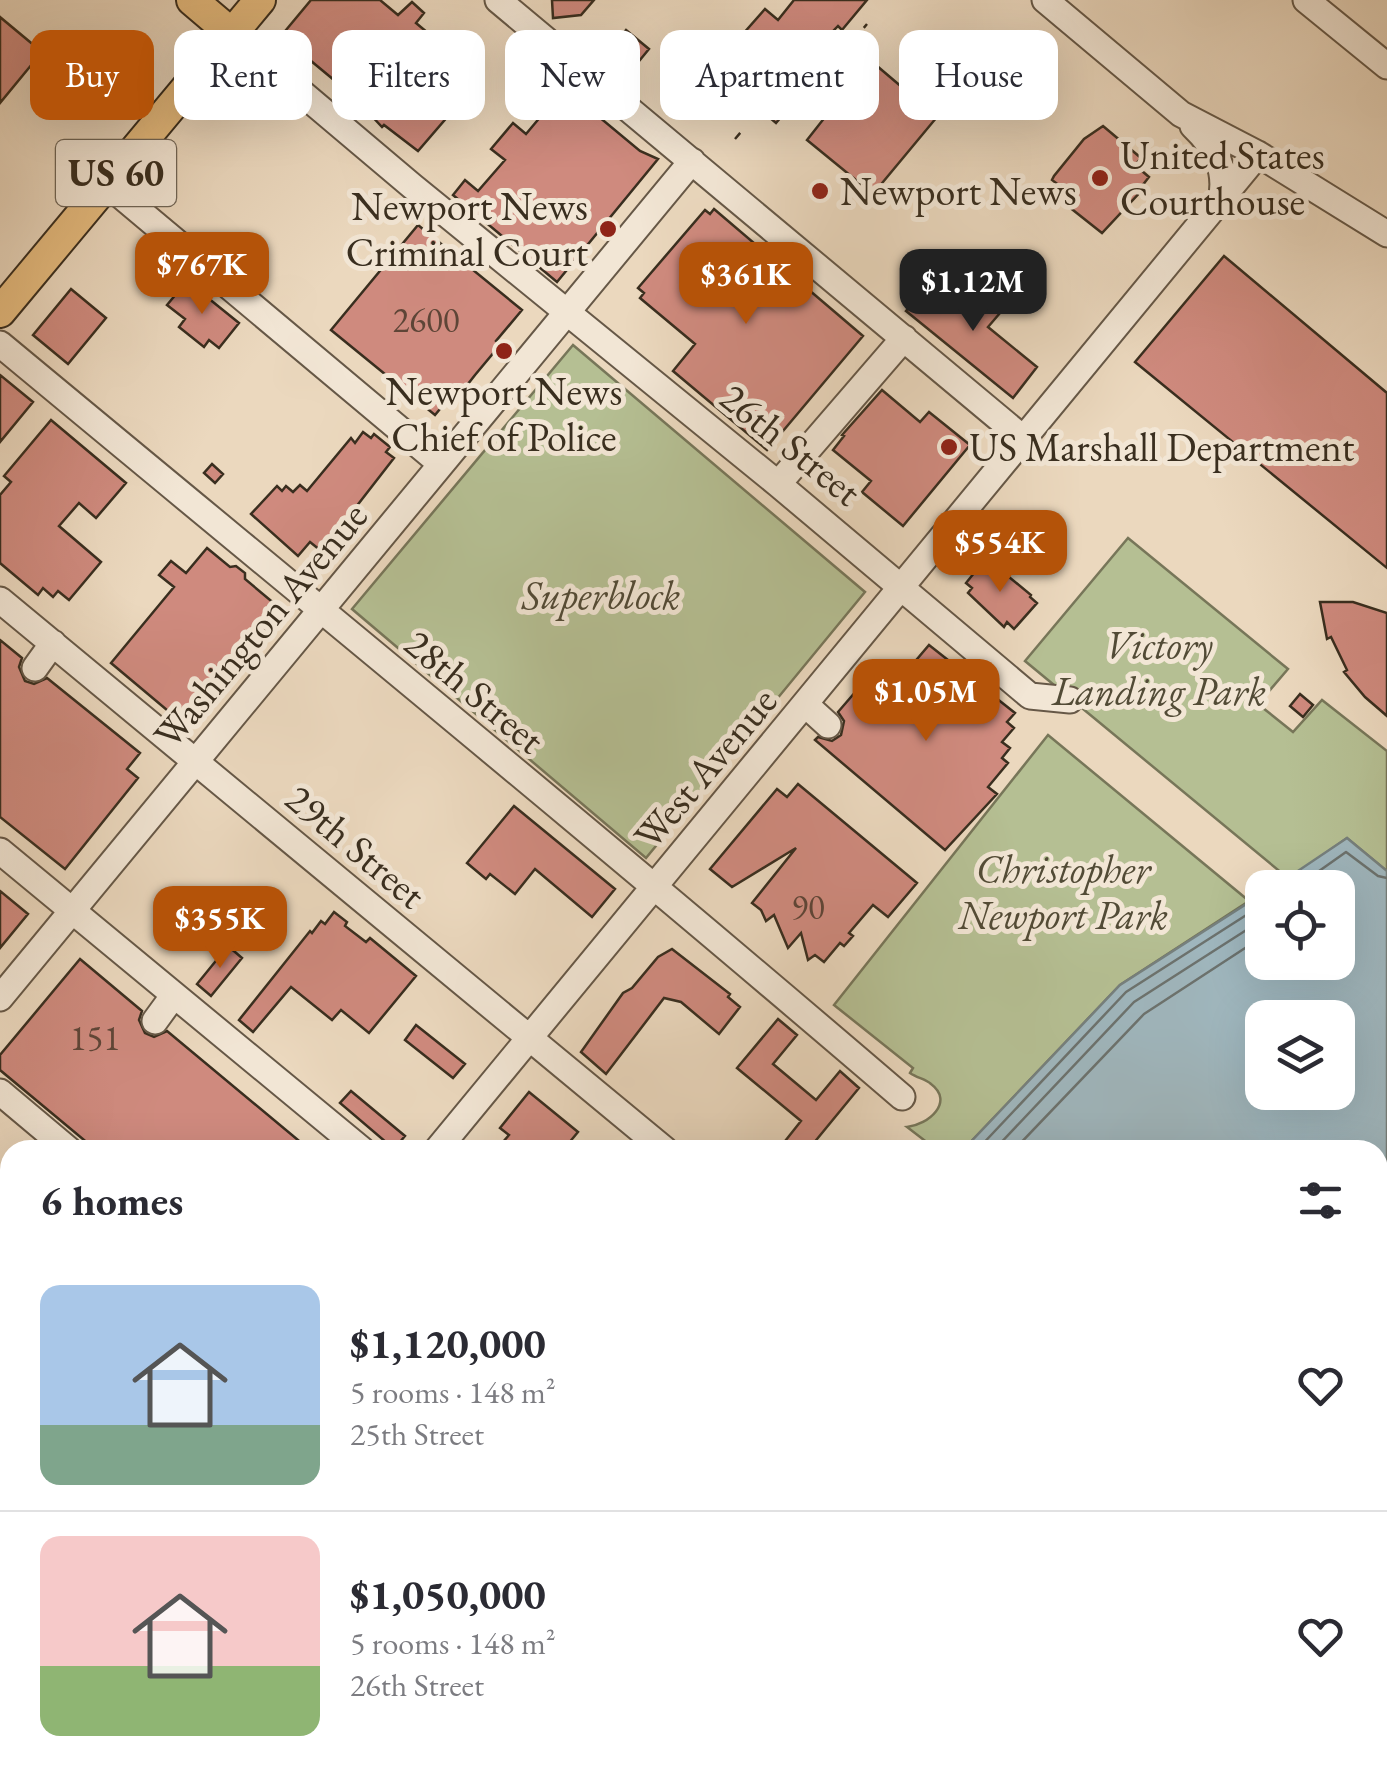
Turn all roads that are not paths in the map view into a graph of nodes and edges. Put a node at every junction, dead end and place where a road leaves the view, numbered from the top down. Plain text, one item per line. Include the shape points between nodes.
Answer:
1 (192, 0) edge
2 (260, 0) edge
3 (498, 0) edge
4 (1045, 0) edge
5 (1306, 0) edge
6 (227, 30) edge
7 (235, 30) edge
8 (1387, 66) edge
9 (312, 100) edge
10 (174, 104) edge
11 (1181, 114) junction
12 (1258, 154) junction
13 (692, 161) junction
14 (107, 184) junction
15 (1221, 200) junction
16 (1387, 234) edge
17 (0, 312) edge
18 (567, 312) junction
19 (904, 338) junction
20 (0, 344) edge
21 (1025, 440) junction
22 (442, 464) junction
23 (778, 484) junction
24 (902, 588) junction
25 (0, 600) edge
26 (320, 610) junction
27 (52, 643) junction
28 (35, 668) dead end
29 (1070, 700) dead end
30 (806, 705) junction
31 (828, 725) dead end
32 (196, 762) junction
33 (0, 852) edge
34 (655, 887) junction
35 (72, 910) junction
36 (174, 994) junction
37 (0, 998) edge
38 (154, 1021) dead end
39 (530, 1038) junction
40 (0, 1092) edge
41 (902, 1097) dead end
42 (57, 1140) edge
43 (350, 1140) edge
44 (446, 1140) edge
45 (653, 1140) edge

1 - 6 main road, 26th Street
2 - 7 main road, US 60
3 - 13 street
4 - 11 street
5 - 8 street
9 - 18 street, 26th Street
10 - 14 main road, US 60
11 - 12 street
11 - 15 street via 1208,140 1223,169
12 - 15 street, West Avenue
12 - 16 street
13 - 18 street, Washington Avenue
13 - 19 street
14 - 17 main road, US 60
14 - 22 street
15 - 21 street, West Avenue
18 - 22 street, Washington Avenue
18 - 23 street, 26th Street
19 - 21 street
19 - 23 street
20 - 26 street, 28th Street
21 - 24 street, West Avenue
22 - 26 street, Washington Avenue
23 - 24 street, 26th Street
24 - 29 street, 26th Street via 1030,696
24 - 30 street, West Avenue
25 - 27 street, 29th Street
26 - 32 street, Washington Avenue
26 - 34 street, 28th Street
27 - 28 street
27 - 32 street, 29th Street
30 - 31 street
30 - 34 street, West Avenue
32 - 35 street, Washington Avenue
32 - 39 street, 29th Street
33 - 35 street
34 - 39 street, West Avenue
34 - 41 street, 28th Street
35 - 36 street
35 - 37 street, Washington Avenue
36 - 38 street
36 - 43 street
39 - 44 street, West Avenue
39 - 45 street, 29th Street
40 - 42 street

